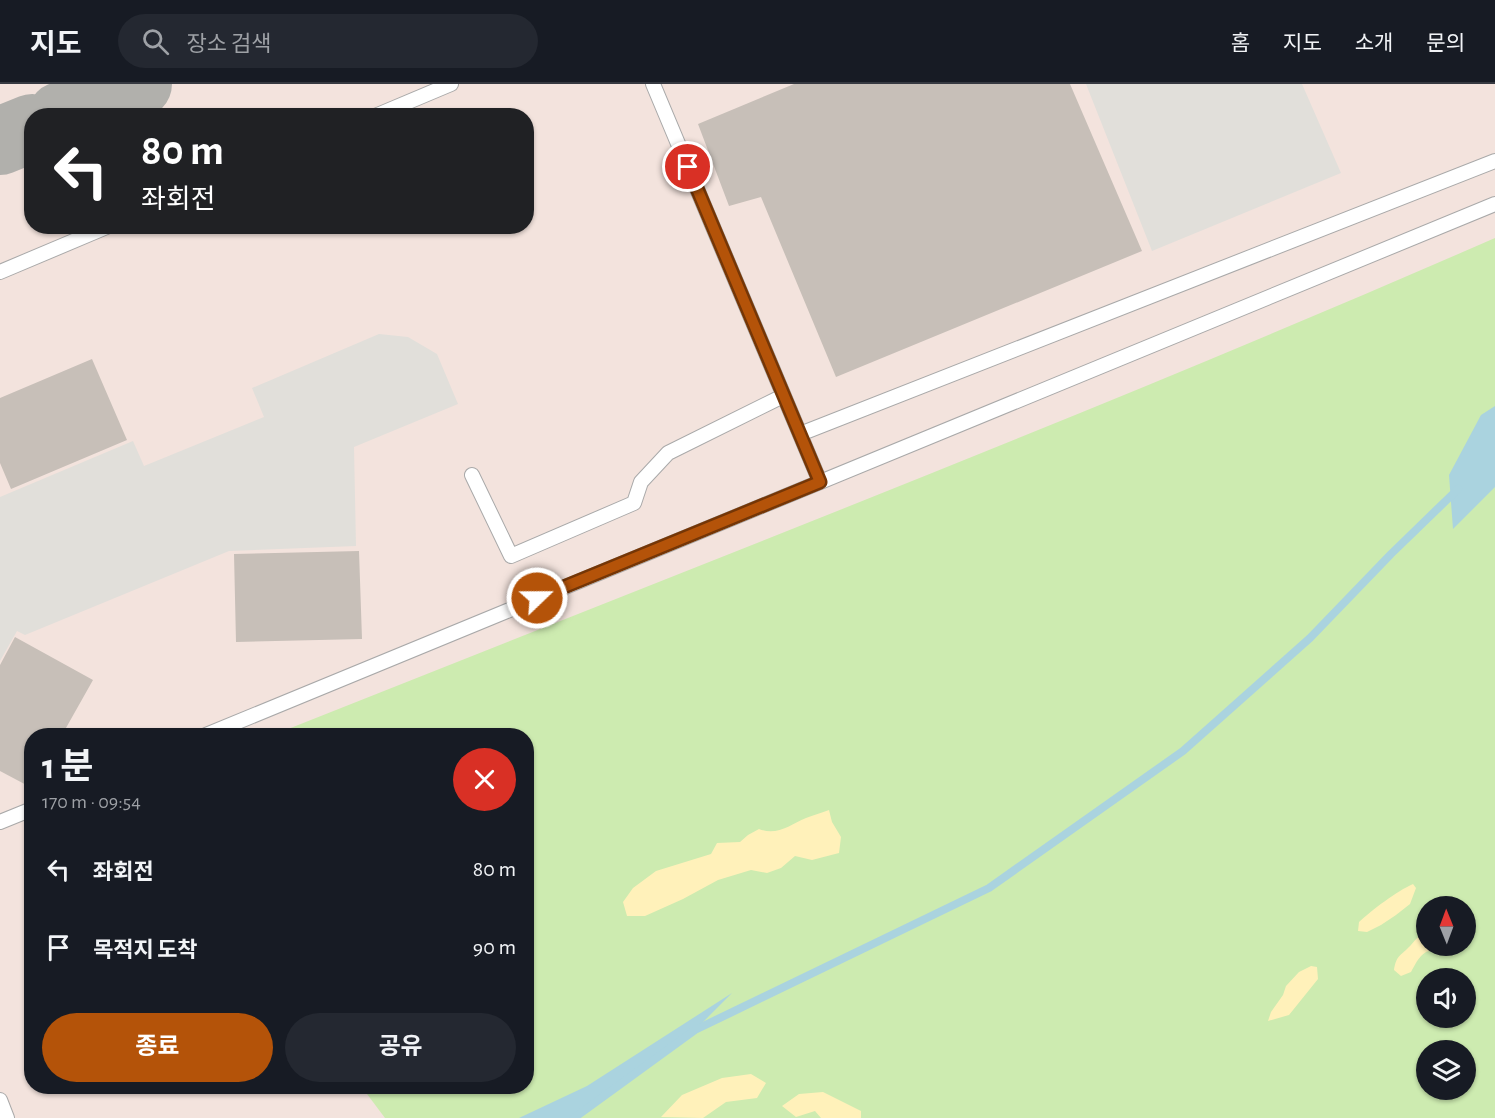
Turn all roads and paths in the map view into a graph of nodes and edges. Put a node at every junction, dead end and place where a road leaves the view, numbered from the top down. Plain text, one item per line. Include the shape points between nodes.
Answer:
1 (451, 84) edge
2 (653, 84) edge
3 (394, 108) edge
4 (1495, 161) edge
5 (1495, 204) edge
6 (90, 234) edge
7 (0, 272) edge
8 (783, 396) junction
9 (800, 434) junction
10 (472, 475) dead end
11 (820, 482) junction
12 (223, 728) edge
13 (24, 812) edge
14 (0, 822) edge
15 (0, 1100) edge
16 (7, 1118) edge

1 - 3 lane
2 - 8 lane
4 - 9 lane
5 - 11 lane
6 - 7 lane
8 - 9 lane
8 - 10 lane via 668,453 641,482 634,503 511,556
9 - 11 lane
11 - 12 lane
13 - 14 lane
15 - 16 lane

